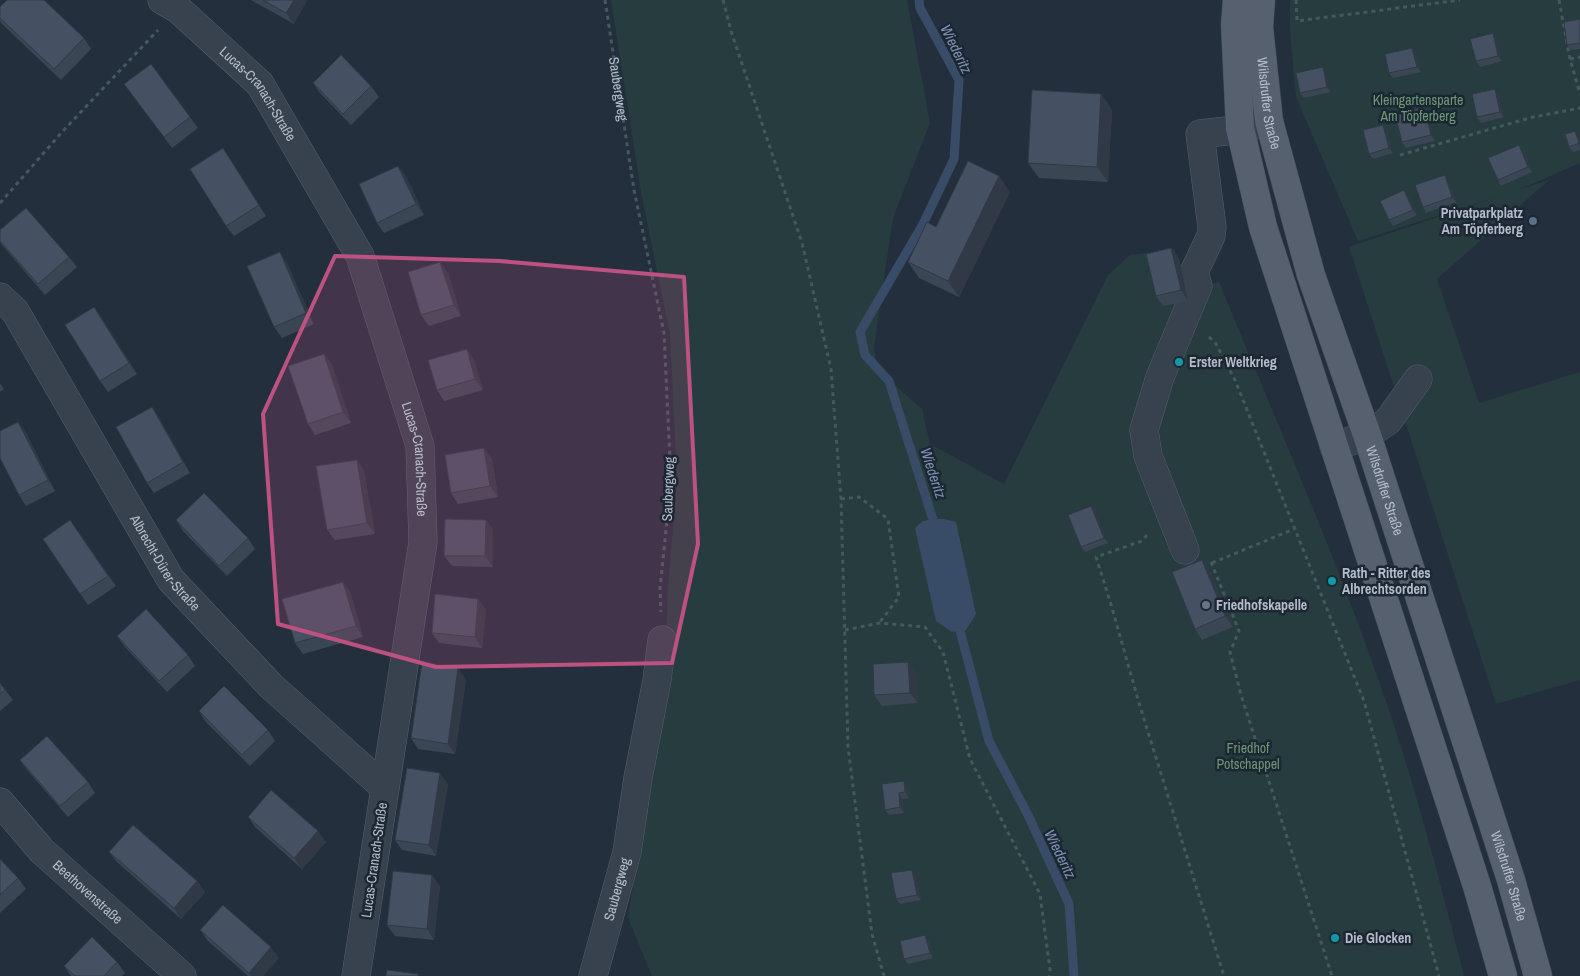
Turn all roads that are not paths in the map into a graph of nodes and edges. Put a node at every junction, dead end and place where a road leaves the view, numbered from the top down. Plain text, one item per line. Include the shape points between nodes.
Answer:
1 (1237, 0) edge
2 (1261, 0) edge
3 (175, 3) edge
4 (1269, 121) junction
5 (1240, 128) junction
6 (0, 296) edge
7 (1418, 379) dead end
8 (1367, 435) junction
9 (1334, 446) junction
10 (1185, 550) road end
11 (662, 640) road end
12 (384, 787) junction
13 (0, 802) edge
14 (182, 976) edge
15 (356, 976) edge
16 (594, 976) edge
17 (1503, 976) edge
18 (1538, 976) edge

1 - 5 main road, Wilsdruffer Straße via 1235,24
2 - 4 main road, Wilsdruffer Straße via 1259,27
3 - 12 street, Lucas-Cranach-Straße via 260,84 360,256 420,446 423,542
4 - 5 street
4 - 8 main road, Wilsdruffer Straße via 1311,275
5 - 9 main road, Wilsdruffer Straße via 1263,227
5 - 10 street via 1200,134 1211,236 1194,272 1198,286 1160,377 1144,430 1148,456
6 - 12 street, Albrecht-Dürer-Straße via 15,310 171,580 271,686
7 - 8 street via 1388,421
8 - 9 street
8 - 18 main road, Wilsdruffer Straße via 1511,880
9 - 17 main road, Wilsdruffer Straße
11 - 16 street, Saubergweg via 627,852
12 - 15 street, Lucas-Cranach-Straße
13 - 14 street, Beethovenstraße via 42,851

